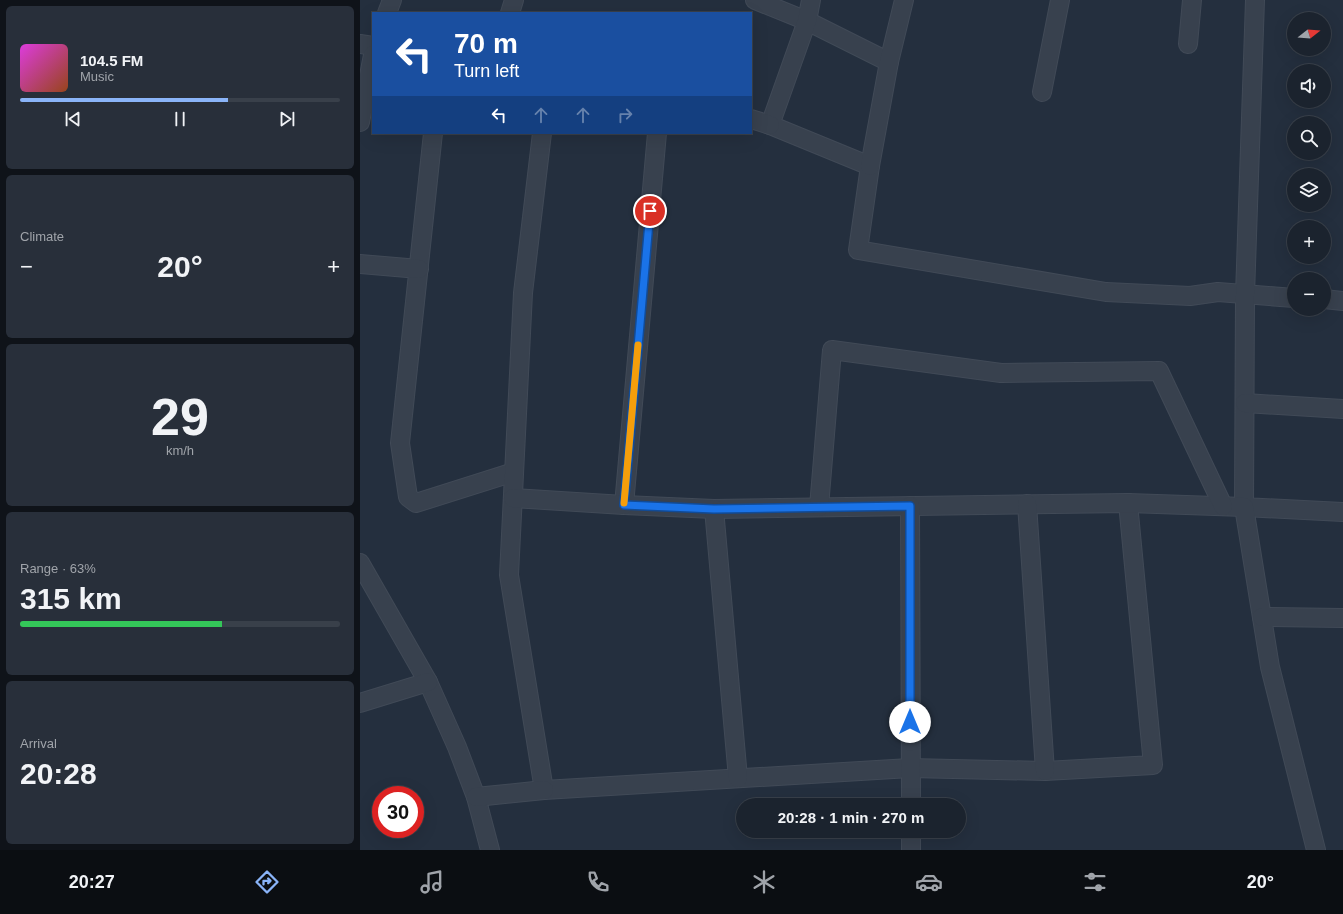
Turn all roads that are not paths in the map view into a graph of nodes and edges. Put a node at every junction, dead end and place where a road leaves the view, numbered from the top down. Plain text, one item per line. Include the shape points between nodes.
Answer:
1 (392, 0) edge
2 (514, 0) edge
3 (755, 0) edge
4 (811, 0) edge
5 (904, 0) edge
6 (1060, 0) edge
7 (1192, 0) edge
8 (1255, 0) edge
9 (387, 12) edge
10 (510, 12) edge
11 (807, 21) junction
12 (360, 44) edge
13 (1188, 44) dead end
14 (372, 46) edge
15 (372, 60) edge
16 (889, 62) junction
17 (1042, 92) dead end
18 (752, 119) edge
19 (360, 122) edge
20 (770, 125) junction
21 (434, 134) edge
22 (542, 134) edge
23 (657, 134) edge
24 (870, 166) junction
25 (360, 264) edge
26 (419, 269) junction
27 (1245, 295) junction
28 (1287, 298) edge
29 (1331, 299) edge
30 (1343, 300) edge
31 (1244, 403) junction
32 (1343, 409) edge
33 (514, 472) junction
34 (513, 498) junction
35 (1128, 503) junction
36 (1028, 504) junction
37 (624, 505) junction
38 (910, 506) junction
39 (1223, 506) junction
40 (1244, 507) junction
41 (819, 508) junction
42 (714, 509) junction
43 (1343, 512) edge
44 (360, 563) edge
45 (1262, 617) junction
46 (1343, 618) edge
47 (428, 682) junction
48 (360, 703) edge
49 (910, 768) junction
50 (1045, 771) junction
51 (738, 778) junction
52 (544, 790) junction
53 (476, 797) junction
54 (910, 798) edge
55 (911, 838) edge
56 (490, 850) edge
57 (911, 850) edge
58 (1316, 850) edge

1 - 9 street
2 - 10 street
3 - 11 street
4 - 11 street
5 - 16 street
6 - 17 street
7 - 13 street
8 - 27 street
11 - 16 street
11 - 20 street
12 - 14 street
15 - 19 street
16 - 24 street
18 - 20 street
20 - 24 street
21 - 26 street
22 - 33 street via 522,293
23 - 37 street
24 - 27 street via 858,250 1106,292 1190,296 1218,292
25 - 26 street
26 - 33 street via 400,443 408,497 416,503
27 - 28 street
27 - 31 street
29 - 30 street
31 - 32 street
31 - 40 street
33 - 34 street
34 - 37 street
34 - 52 street via 509,575
35 - 36 street
35 - 39 street
35 - 50 street via 1153,765
36 - 38 street
36 - 50 street
37 - 42 street
38 - 41 street
38 - 49 street
39 - 40 street
39 - 41 street via 1159,371 1001,373 832,350
40 - 43 street
40 - 45 street
41 - 42 street
42 - 51 street
44 - 47 street
45 - 46 street
45 - 58 street via 1270,668
47 - 48 street
47 - 53 street
49 - 50 street
49 - 51 street
49 - 54 street
51 - 52 street
52 - 53 street
53 - 56 street
55 - 57 street

